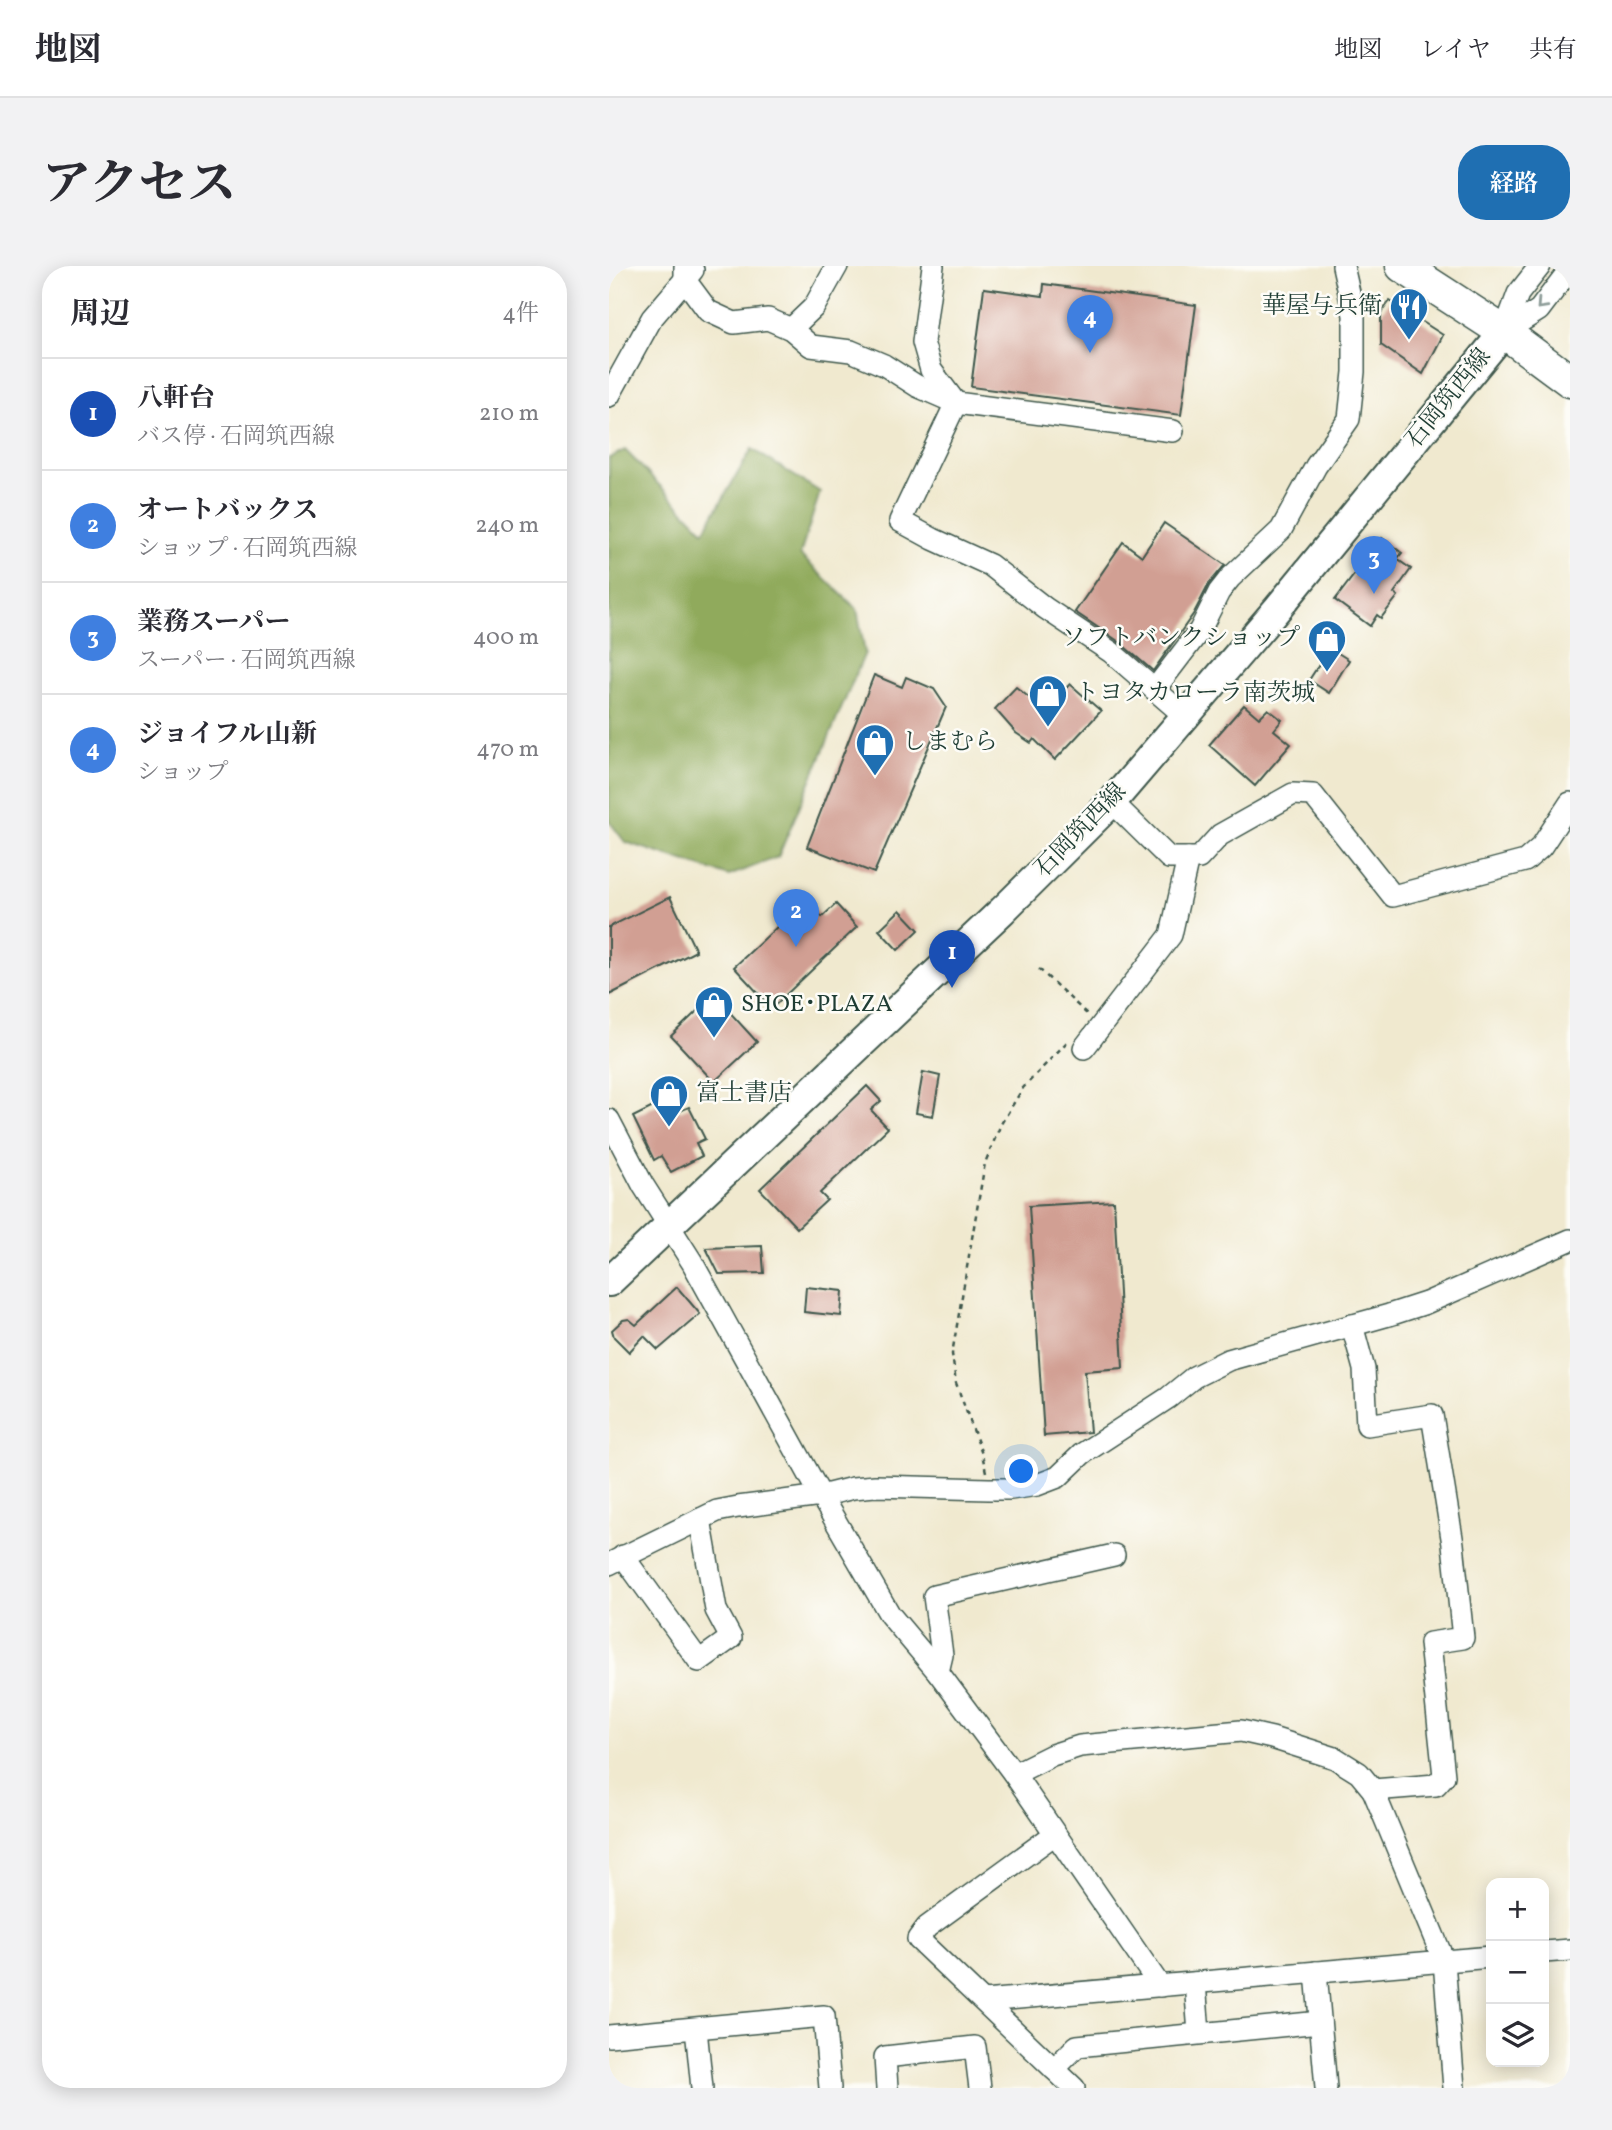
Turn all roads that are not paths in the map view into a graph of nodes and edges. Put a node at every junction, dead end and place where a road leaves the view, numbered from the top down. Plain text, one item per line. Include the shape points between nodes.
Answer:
1 (837, 266) edge
2 (933, 266) edge
3 (1343, 266) edge
4 (1402, 266) edge
5 (1540, 266) edge
6 (1570, 269) edge
7 (689, 271) edge
8 (791, 329) junction
9 (1504, 332) junction
10 (1570, 381) edge
11 (609, 396) edge
12 (956, 403) junction
13 (1173, 431) dead end
14 (1155, 689) junction
15 (1185, 716) junction
16 (1112, 802) junction
17 (1570, 803) edge
18 (1188, 858) junction
19 (1079, 1041) road end
20 (609, 1120) edge
21 (669, 1225) junction
22 (1570, 1240) edge
23 (611, 1276) edge
24 (1352, 1325) junction
25 (821, 1496) junction
26 (701, 1519) junction
27 (1114, 1555) dead end
28 (616, 1560) edge
29 (938, 1672) junction
30 (1014, 1774) junction
31 (1373, 1790) junction
32 (1055, 1834) junction
33 (1570, 1950) edge
34 (1549, 1952) edge
35 (1486, 1957) edge
36 (1444, 1961) junction
37 (1316, 1972) junction
38 (1195, 1983) junction
39 (1160, 1986) junction
40 (983, 2001) junction
41 (1320, 2022) junction
42 (696, 2029) junction
43 (1199, 2033) junction
44 (609, 2036) edge
45 (1054, 2069) junction
46 (702, 2088) edge
47 (830, 2088) edge
48 (887, 2088) edge
49 (980, 2088) edge
50 (1075, 2088) edge
51 (1326, 2088) edge
52 (1454, 2088) edge

1 - 8 street via 814,307
2 - 12 street via 923,342 931,370
3 - 14 street via 1354,315 1355,372 1349,419 1316,466 1282,530 1230,578 1200,630
4 - 9 highway
5 - 9 street via 1518,294
6 -> 9 street via 1539,310
7 - 8 street via 708,311 734,323 768,319
7 - 11 street via 652,318
8 - 12 street via 811,346 851,352
9 - 10 highway
9 - 15 main road, 石岡筑西線
12 - 13 street
12 - 14 street via 900,521 990,565
14 - 15 street
15 - 16 main road, 石岡筑西線
16 - 18 street via 1169,858
16 - 21 main road, 石岡筑西線
17 - 18 street via 1541,847 1525,861 1393,896 1313,795 1293,794 1220,835 1199,858
18 - 19 street via 1171,935 1101,1026
20 - 21 street
21 - 23 main road, 石岡筑西線
21 - 25 street
22 - 24 street via 1426,1303
24 - 25 street via 1228,1360 1194,1377 1082,1454 1058,1477 1037,1485 1011,1489 875,1486
24 - 31 street via 1364,1369 1367,1426 1432,1415 1463,1638 1430,1643 1444,1776 1436,1785
25 - 26 street via 717,1511
25 - 29 street via 890,1615
26 - 28 street
26 - 28 street via 716,1610 731,1638 699,1661
27 - 29 street via 934,1596 942,1656
29 - 30 street
30 - 31 street via 1080,1746 1241,1731 1335,1758 1359,1773
30 - 32 street
31 - 36 street
32 - 39 street
32 - 40 street via 927,1927 918,1939
33 - 34 street
35 - 36 street
36 - 37 street
36 - 52 street
37 - 38 street
37 - 41 street
38 - 39 street
38 - 43 street
39 - 40 street
40 - 45 street
41 - 43 street
41 - 51 street
42 - 44 street
42 - 46 street
42 - 47 street via 824,2016
43 - 45 street via 1077,2046
45 - 50 street
48 - 49 street via 885,2057 975,2047

